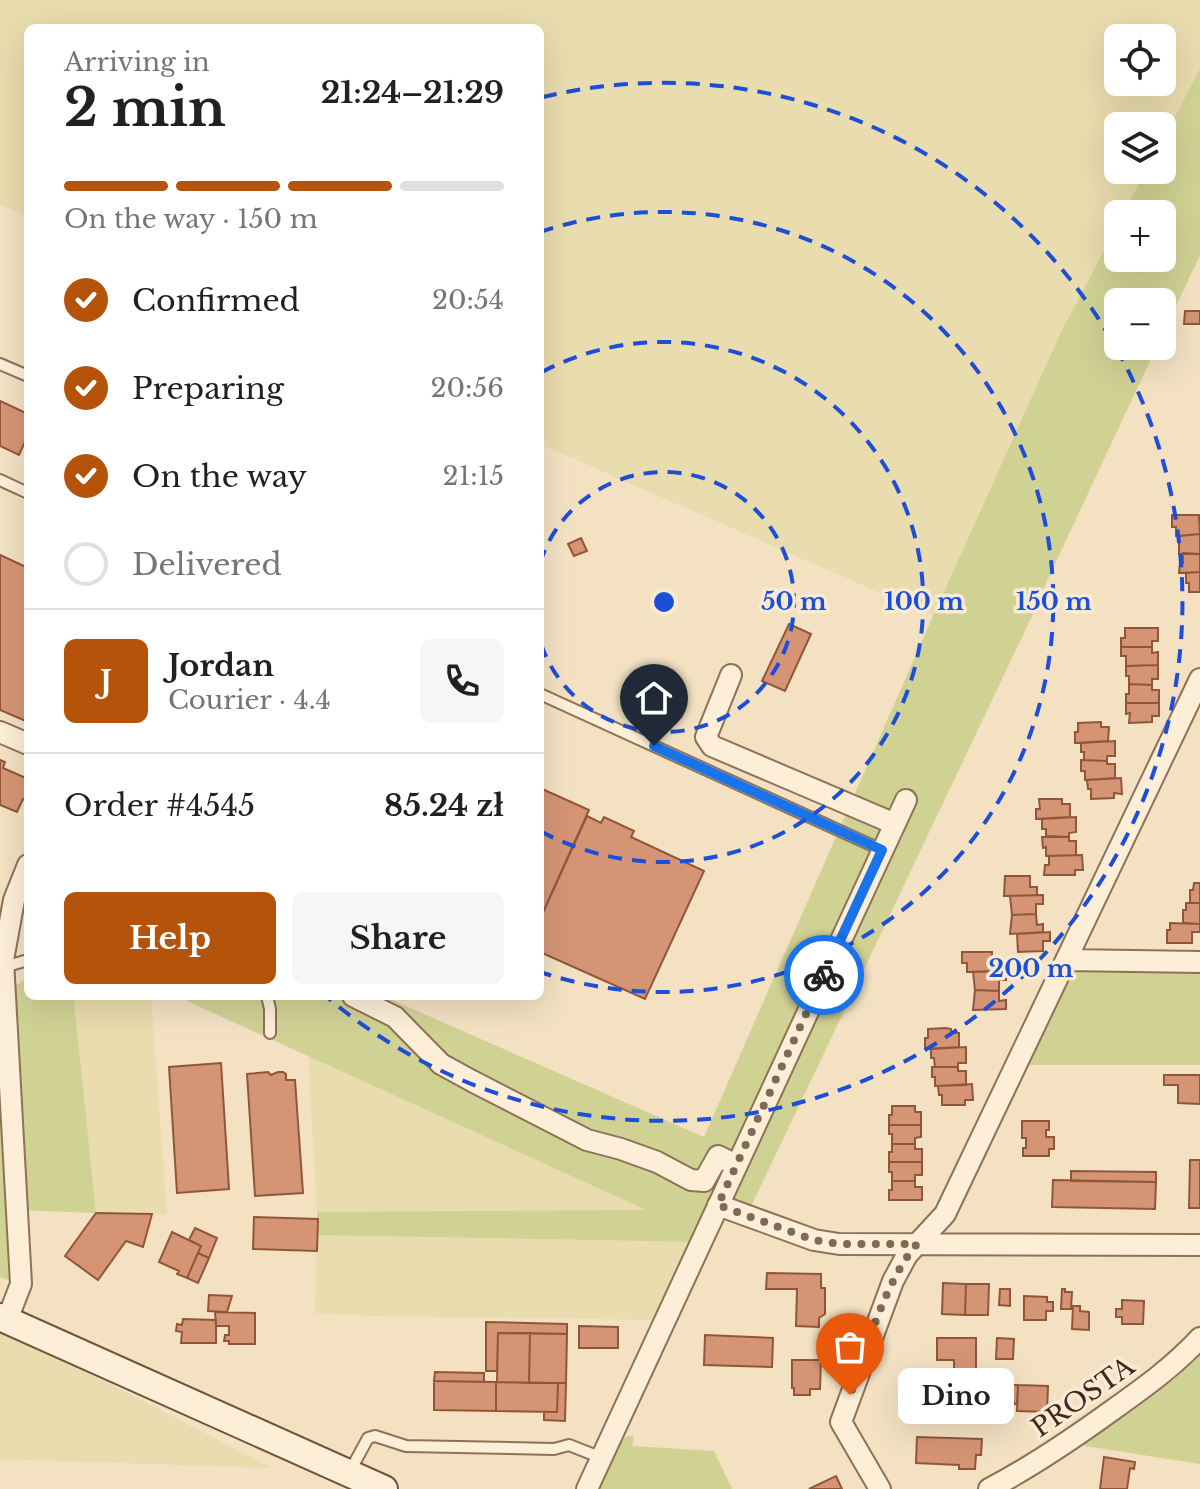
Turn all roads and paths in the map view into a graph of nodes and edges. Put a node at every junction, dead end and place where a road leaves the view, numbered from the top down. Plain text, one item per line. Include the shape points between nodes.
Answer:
1 (0, 364) edge
2 (24, 374) edge
3 (0, 480) edge
4 (24, 491) edge
5 (731, 675) dead end
6 (1200, 679) edge
7 (544, 696) edge
8 (0, 732) edge
9 (24, 742) edge
10 (906, 800) dead end
11 (895, 824) junction
12 (882, 850) junction
13 (24, 875) edge
14 (24, 960) edge
15 (1067, 960) junction
16 (2, 962) edge
17 (1200, 962) edge
18 (268, 1000) edge
19 (361, 1000) edge
20 (270, 1033) dead end
21 (736, 1165) junction
22 (718, 1205) junction
23 (917, 1244) junction
24 (1200, 1245) edge
25 (3, 1318) edge
26 (1200, 1338) edge
27 (602, 1458) junction
28 (345, 1481) edge
29 (996, 1488) edge
30 (384, 1489) edge
31 (587, 1489) edge
32 (880, 1489) edge

1 - 2 lane
3 - 4 lane
5 - 11 street via 706,737 712,746
6 - 15 street
7 - 12 lane
8 - 9 street
10 - 11 street
11 - 12 street
12 - 21 street
13 - 16 street
14 - 16 lane
15 - 17 street
15 - 23 street via 945,1214
16 - 25 street via 21,1284
18 - 20 lane
19 - 21 street via 395,1017 441,1064 587,1140 657,1162 691,1180 704,1181 718,1156
21 - 22 street
22 - 23 street via 814,1240
22 - 27 street
23 - 24 street
23 - 32 street via 893,1281 841,1422
25 - 28 main road
26 - 29 street, PROSTA via 1155,1379
27 - 28 lane via 569,1445 406,1446 375,1436 368,1438
27 - 31 street
28 - 30 main road

